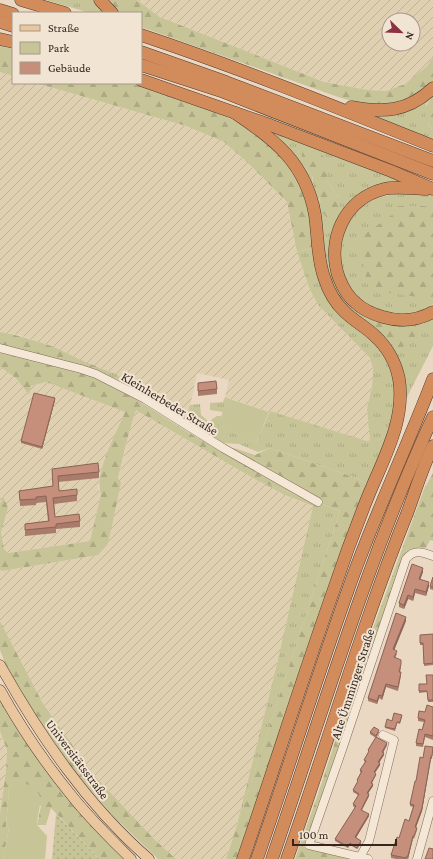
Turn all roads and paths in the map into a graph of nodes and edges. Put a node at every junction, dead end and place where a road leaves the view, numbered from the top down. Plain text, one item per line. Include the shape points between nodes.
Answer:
1 (21, 0) edge
2 (100, 0) edge
3 (0, 10) edge
4 (62, 12) edge
5 (111, 12) edge
6 (12, 14) edge
7 (0, 22) edge
8 (12, 26) edge
9 (142, 35) edge
10 (0, 39) edge
11 (12, 42) edge
12 (142, 52) edge
13 (142, 65) edge
14 (142, 80) edge
15 (433, 88) edge
16 (328, 103) junction
17 (235, 113) junction
18 (433, 146) edge
19 (433, 161) edge
20 (433, 174) edge
21 (433, 189) edge
22 (433, 312) edge
23 (0, 348) edge
24 (433, 379) edge
25 (433, 387) edge
26 (419, 416) junction
27 (433, 417) edge
28 (433, 446) edge
29 (433, 461) edge
30 (421, 479) junction
31 (318, 502) dead end
32 (433, 556) edge
33 (0, 665) edge
34 (0, 690) edge
35 (384, 735) dead end
36 (433, 800) edge
37 (364, 858) edge
38 (131, 859) edge
39 (148, 859) edge
40 (242, 859) edge
41 (257, 859) edge
42 (272, 859) edge
43 (287, 859) edge
44 (417, 859) edge

1 - 4 highway
2 - 5 highway
3 - 6 highway
7 - 8 highway
9 - 16 highway
10 - 11 highway
12 - 19 highway
13 - 20 highway via 221,91
14 - 17 highway
15 - 16 highway via 422,98 397,109 367,110
16 - 18 highway
17 - 21 highway
17 - 40 highway via 264,132 292,160 313,205 319,256 327,286 346,313 383,344 396,366 400,391 398,414 392,436 319,630
21 - 22 highway via 385,189 365,197 356,203 345,217 339,229 335,254 336,269 342,284 348,295 365,310 401,320 422,317
23 - 31 street, Kleinherbeder Straße via 96,374 145,399 223,448
24 - 26 highway
25 - 26 highway
26 - 41 highway via 348,589
27 - 42 highway via 409,470 368,575
28 - 30 highway
29 - 30 highway
30 - 43 highway via 394,544
32 - 37 street, Alte Ümminger Straße via 424,552 414,552 406,559 309,845
33 - 39 main road, Universitätsstraße via 51,749 107,817
34 - 38 main road, Universitätsstraße via 54,774
35 - 37 street via 394,740
36 - 44 street

